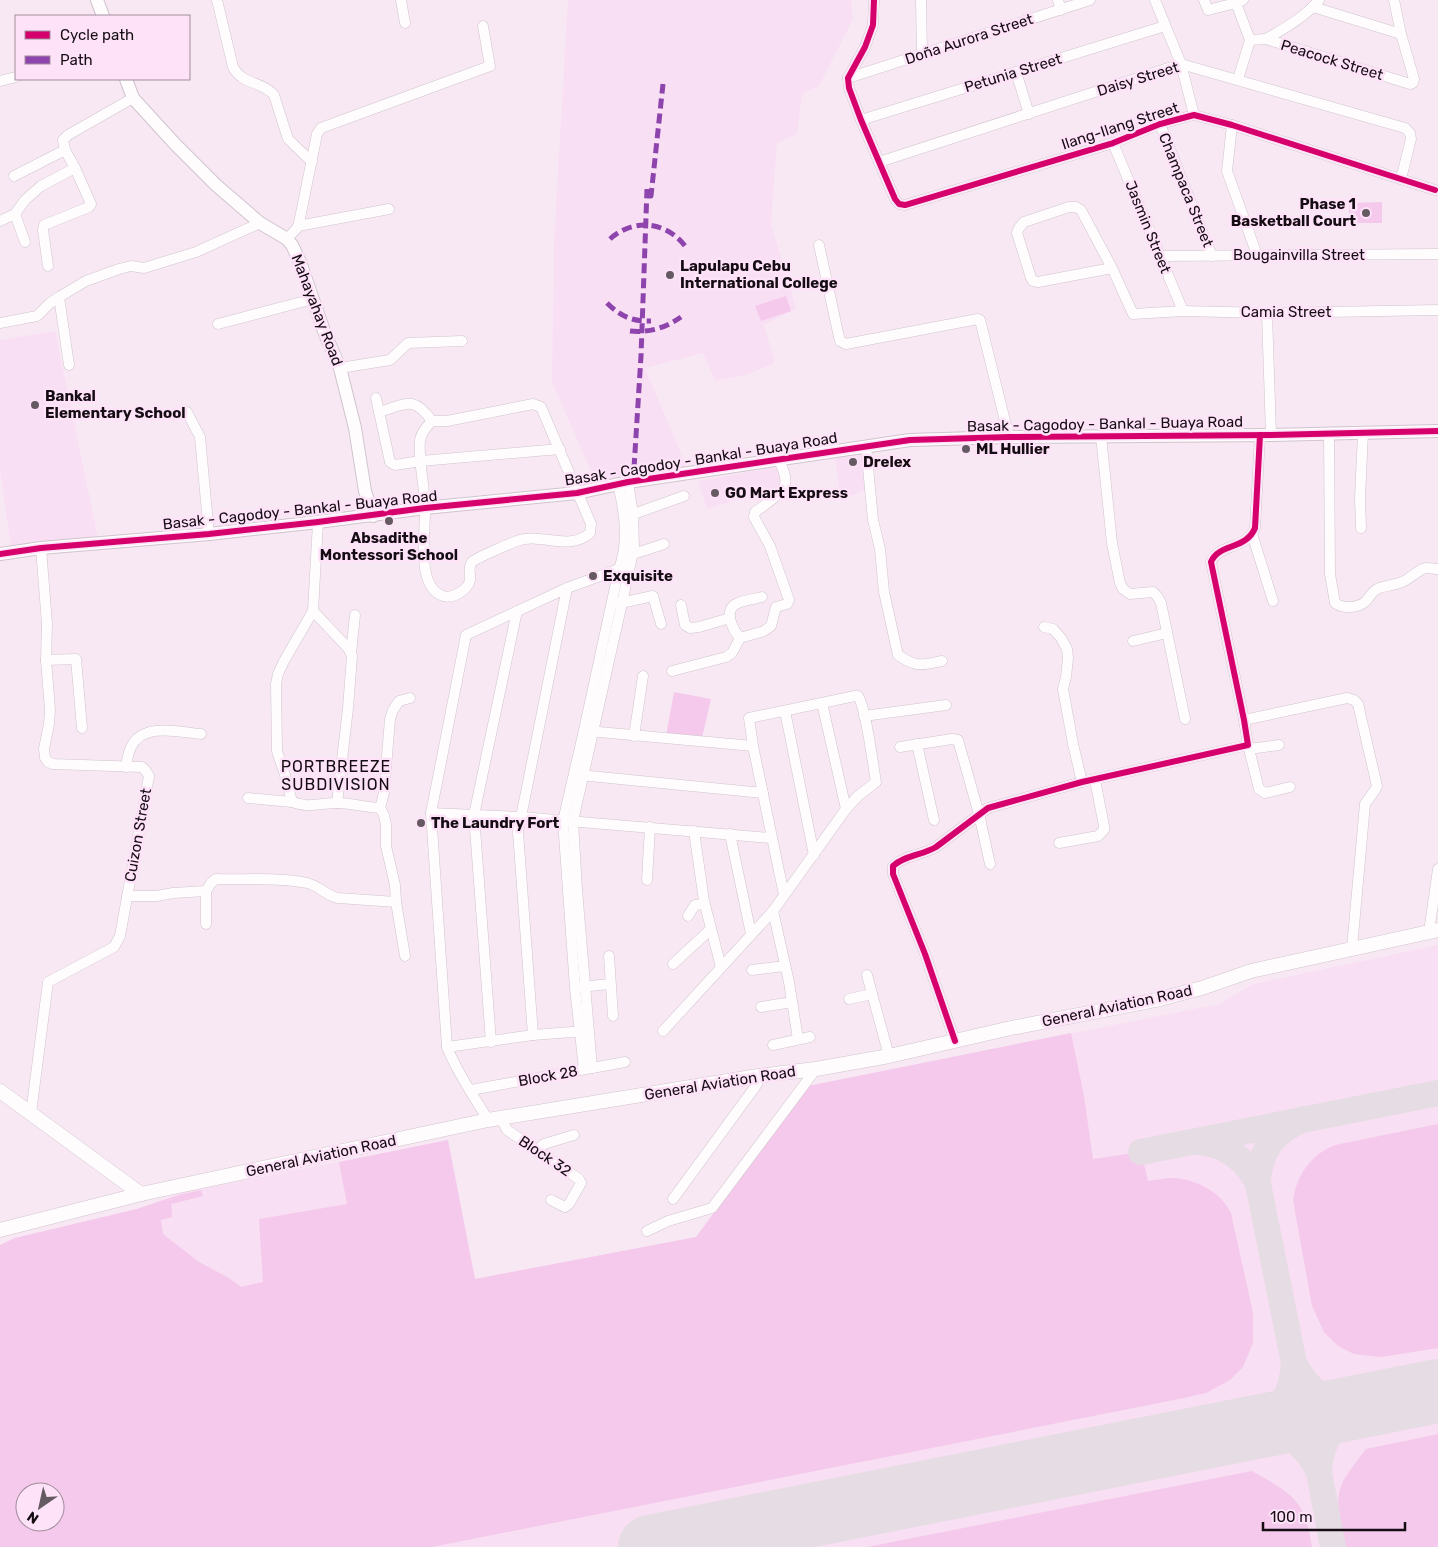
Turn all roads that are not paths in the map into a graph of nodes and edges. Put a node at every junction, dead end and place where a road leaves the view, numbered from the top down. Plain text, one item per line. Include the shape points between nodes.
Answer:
1 (97, 0) edge
2 (217, 0) edge
3 (401, 0) edge
4 (874, 0) edge
5 (920, 0) edge
6 (1090, 0) edge
7 (1155, 0) edge
8 (1394, 0) edge
9 (1239, 2) edge
10 (1316, 3) edge
11 (1059, 5) edge
12 (1206, 5) edge
13 (102, 15) edge
14 (405, 24) dead end
15 (483, 26) dead end
16 (1165, 26) junction
17 (1401, 34) junction
18 (1266, 39) junction
19 (1250, 40) junction
20 (922, 54) junction
21 (1181, 64) junction
22 (1016, 72) junction
23 (15, 77) edge
24 (848, 78) junction
25 (1238, 79) junction
26 (126, 80) edge
27 (0, 81) edge
28 (133, 98) junction
29 (1029, 114) junction
30 (1194, 115) junction
31 (861, 120) junction
32 (1160, 124) junction
33 (1232, 125) junction
34 (1114, 143) junction
35 (65, 150) junction
36 (312, 162) junction
37 (879, 162) junction
38 (75, 168) junction
39 (14, 176) dead end
40 (1400, 179) junction
41 (1435, 190) dead end
42 (389, 209) dead end
43 (15, 214) junction
44 (0, 221) edge
45 (260, 223) junction
46 (298, 226) junction
47 (287, 239) junction
48 (24, 242) dead end
49 (818, 245) dead end
50 (1438, 254) edge
51 (1257, 255) junction
52 (1160, 256) junction
53 (1212, 256) junction
54 (48, 266) dead end
55 (1112, 268) junction
56 (59, 297) junction
57 (313, 299) junction
58 (1438, 310) edge
59 (1182, 311) junction
60 (1267, 312) junction
61 (0, 323) edge
62 (218, 324) dead end
63 (462, 341) dead end
64 (69, 365) dead end
65 (340, 368) junction
66 (376, 398) dead end
67 (188, 412) dead end
68 (379, 412) junction
69 (432, 421) junction
70 (1438, 431) edge
71 (1363, 433) junction
72 (1329, 434) junction
73 (1266, 435) junction
74 (1101, 436) junction
75 (1009, 437) junction
76 (866, 446) junction
77 (560, 449) junction
78 (780, 460) junction
79 (421, 461) junction
80 (623, 483) junction
81 (365, 492) junction
82 (577, 492) junction
83 (684, 496) dead end
84 (426, 508) junction
85 (374, 516) junction
86 (629, 516) junction
87 (356, 518) junction
88 (318, 522) junction
89 (1361, 528) dead end
90 (209, 534) junction
91 (1252, 534) junction
92 (664, 544) dead end
93 (41, 548) junction
94 (0, 554) edge
95 (628, 556) junction
96 (624, 569) junction
97 (1438, 569) edge
98 (567, 588) junction
99 (762, 597) dead end
100 (1272, 601) dead end
101 (617, 604) junction
102 (681, 605) dead end
103 (313, 611) junction
104 (517, 611) junction
105 (355, 615) dead end
106 (730, 618) junction
107 (661, 624) dead end
108 (1044, 627) dead end
109 (1167, 632) junction
110 (740, 638) junction
111 (1133, 641) dead end
112 (351, 653) junction
113 (46, 660) junction
114 (942, 661) dead end
115 (672, 671) dead end
116 (643, 676) dead end
117 (410, 698) dead end
118 (822, 703) junction
119 (946, 705) dead end
120 (785, 711) junction
121 (864, 716) junction
122 (1185, 719) dead end
123 (1244, 720) junction
124 (82, 728) dead end
125 (589, 731) junction
126 (201, 734) dead end
127 (634, 736) junction
128 (917, 744) junction
129 (1279, 745) dead end
130 (753, 746) junction
131 (900, 747) dead end
132 (1249, 747) junction
133 (126, 767) junction
134 (579, 775) junction
135 (1096, 780) junction
136 (1082, 782) junction
137 (1290, 787) dead end
138 (763, 793) junction
139 (248, 798) dead end
140 (292, 802) junction
141 (337, 802) junction
142 (380, 808) junction
143 (846, 809) junction
144 (431, 813) junction
145 (979, 814) junction
146 (474, 815) junction
147 (521, 817) junction
148 (934, 820) dead end
149 (568, 821) junction
150 (650, 827) junction
151 (694, 831) junction
152 (730, 834) junction
153 (771, 838) junction
154 (1059, 843) dead end
155 (814, 855) junction
156 (990, 864) dead end
157 (1438, 869) edge
158 (647, 880) dead end
159 (206, 891) junction
160 (784, 895) junction
161 (127, 896) junction
162 (396, 902) junction
163 (704, 904) junction
164 (773, 911) junction
165 (688, 916) dead end
166 (206, 924) dead end
167 (711, 929) junction
168 (1434, 931) edge
169 (751, 934) junction
170 (1352, 948) junction
171 (405, 956) dead end
172 (609, 956) dead end
173 (673, 964) dead end
174 (785, 966) junction
175 (721, 967) junction
176 (752, 970) dead end
177 (867, 975) dead end
178 (610, 984) junction
179 (580, 987) junction
180 (872, 994) junction
181 (849, 999) dead end
182 (792, 1002) junction
183 (761, 1007) dead end
184 (614, 1016) dead end
185 (584, 1031) junction
186 (663, 1031) dead end
187 (533, 1036) junction
188 (810, 1037) dead end
189 (798, 1040) junction
190 (955, 1041) junction
191 (492, 1042) junction
192 (773, 1045) dead end
193 (447, 1048) junction
194 (888, 1056) junction
195 (625, 1062) dead end
196 (588, 1069) junction
197 (816, 1069) junction
198 (758, 1076) junction
199 (471, 1090) junction
200 (0, 1091) edge
201 (31, 1113) junction
202 (494, 1119) junction
203 (574, 1134) dead end
204 (537, 1150) junction
205 (141, 1194) junction
206 (673, 1199) dead end
207 (551, 1200) dead end
208 (0, 1230) edge
209 (647, 1231) dead end

1 - 13 street
2 - 36 street via 236,74 270,90 288,139
3 - 14 street
4 - 24 street via 873,26
5 - 20 street
6 - 11 street, Doña Aurora Street
7 - 16 street
8 - 17 street
9 - 12 street
9 - 19 street
10 - 17 street
10 - 18 street via 1294,22
11 - 20 street, Doña Aurora Street
15 - 36 street via 490,66 324,126 317,134
16 - 21 street
16 - 22 street, Petunia Street
17 - 18 street, Peacock Street via 1414,79 1410,84
18 - 19 street, Peacock Street
19 - 25 street
20 - 24 street, Doña Aurora Street
21 - 25 street, Daisy Street
21 - 29 street, Daisy Street
21 - 30 street
22 - 29 street
22 - 31 street, Petunia Street
23 - 27 street
24 - 31 street
25 - 40 street, Daisy Street via 1405,128 1411,139
26 - 28 street, Mahayahay Road
28 - 35 street via 68,135 63,140
28 - 45 street, Mahayahay Road via 216,185
29 - 37 street, Daisy Street
30 - 32 street, Ilang-Ilang Street
30 - 33 street, Ilang-Ilang Street
31 - 37 street
32 - 34 street, Ilang-Ilang Street
32 - 53 street, Champaca Street
33 - 40 street, Ilang-Ilang Street
33 - 51 street via 1227,171
34 - 37 street, Ilang-Ilang Street via 905,205 895,199
34 - 52 street, Jasmin Street
35 - 38 street
35 - 39 street
36 - 46 street
38 - 43 street via 35,191
38 - 54 street via 91,204 44,225
40 - 41 street, Ilang-Ilang Street
42 - 46 street
43 - 44 street
43 - 48 street
45 - 47 street, Mahayahay Road
45 - 56 street via 187,255 144,268 119,268
46 - 47 street
47 - 57 street, Mahayahay Road
49 - 75 street via 840,341 846,344 980,320
50 - 51 street, Bougainvilla Street
51 - 53 street, Bougainvilla Street
52 - 53 street, Bougainvilla Street
52 - 59 street, Jasmin Street
55 - 55 street via 1076,207 1024,222 1018,228 1033,281
55 - 59 street, Camia Street via 1133,314
56 - 61 street via 37,316
56 - 64 street
57 - 62 street
57 - 65 street, Mahayahay Road
58 - 60 street, Camia Street
59 - 60 street, Camia Street
60 - 73 street
63 - 65 street via 408,343 390,360
65 - 81 street, Mahayahay Road via 355,428
66 - 68 street
67 - 90 street via 200,437
68 - 69 street via 412,403 424,410
68 - 79 street via 390,462 395,465
69 - 77 street via 533,404 541,407
69 - 79 street via 420,438
70 - 71 street, Basak - Cagodoy - Bankal - Buaya Road
71 - 72 street, Basak - Cagodoy - Bankal - Buaya Road
71 - 89 street
72 - 73 street, Basak - Cagodoy - Bankal - Buaya Road
72 - 97 street via 1330,574 1335,603 1340,607 1356,606 1379,588 1394,585 1426,568
73 - 74 street, Basak - Cagodoy - Bankal - Buaya Road
73 - 91 street
74 - 75 street, Basak - Cagodoy - Bankal - Buaya Road
74 - 109 street via 1112,543 1120,582 1123,590 1130,594 1153,592 1157,596
75 - 76 street, Basak - Cagodoy - Bankal - Buaya Road via 910,440
76 - 78 street, Basak - Cagodoy - Bankal - Buaya Road
76 - 114 street via 873,520 898,656 918,665
77 - 79 street
77 - 82 street
78 - 80 street, Basak - Cagodoy - Bankal - Buaya Road
78 - 110 street via 785,485 755,512 754,517 770,546 789,600 787,604 776,607 771,626
79 - 84 street
80 - 82 street, Basak - Cagodoy - Bankal - Buaya Road
80 - 86 street
81 - 85 street, Mahayahay Road
81 - 87 street, Mahayahay Road
82 - 84 street, Basak - Cagodoy - Bankal - Buaya Road
82 - 84 street via 591,524 590,533 564,542 519,540 473,561 466,587 459,594 449,596 436,592 426,571 423,556
83 - 86 street
84 - 85 street, Basak - Cagodoy - Bankal - Buaya Road
85 - 87 street, Basak - Cagodoy - Bankal - Buaya Road
86 - 95 street via 625,549
87 - 88 street, Basak - Cagodoy - Bankal - Buaya Road
88 - 90 street, Basak - Cagodoy - Bankal - Buaya Road
88 - 103 street
90 - 93 street, Basak - Cagodoy - Bankal - Buaya Road
91 - 100 street
91 - 123 street via 1250,538 1217,552 1211,562
92 - 95 street
93 - 94 street, Basak - Cagodoy - Bankal - Buaya Road
93 - 113 street, Cuizon Street via 47,624
95 - 96 street
96 - 98 street
96 - 101 street
98 - 104 street
98 - 147 street
99 - 106 street via 736,603
101 - 107 street via 653,596
101 - 125 street
102 - 106 street via 685,625 690,628
103 - 112 street
103 - 140 street via 284,661 276,684 277,751
104 - 144 street via 466,635
104 - 146 street
105 - 112 street
106 - 110 street
108 - 136 street via 1052,629 1067,649 1063,689
109 - 111 street
109 - 122 street
110 - 115 street via 732,653 726,656
112 - 141 street
113 - 124 street via 76,659
113 - 133 street, Cuizon Street via 50,710 45,758 53,764
116 - 127 street
117 - 142 street via 399,701 392,710
118 - 120 street
118 - 121 street via 858,696
118 - 143 street
119 - 121 street
120 - 130 street via 749,718
120 - 155 street
121 - 143 street via 876,782
123 - 132 street
123 - 170 street via 1347,698 1358,704 1377,786 1365,804
125 - 127 street
125 - 134 street
126 - 133 street via 160,730 142,735 130,748
127 - 130 street
128 - 131 street
128 - 145 street via 958,740
128 - 148 street
129 - 132 street
130 - 138 street
132 - 135 street
132 - 137 street via 1259,789 1264,793
133 - 161 street, Cuizon Street via 142,767 148,776
134 - 138 street
134 - 149 street
135 - 136 street
135 - 154 street via 1104,830 1098,836
136 - 145 street via 988,808
138 - 153 street
139 - 140 street
140 - 141 street via 316,806
141 - 142 street
142 - 162 street via 386,825 386,846
143 - 155 street
144 - 146 street
144 - 193 street
145 - 156 street
145 - 190 street via 931,850 900,860 893,866 893,874
146 - 147 street
146 - 191 street
147 - 149 street
147 - 187 street via 518,832
149 - 150 street
149 - 179 street
150 - 151 street
150 - 158 street
151 - 152 street
151 - 163 street
152 - 153 street
152 - 169 street
153 - 160 street
155 - 160 street
157 - 168 street
159 - 161 street
159 - 162 street via 216,879 296,881 316,886 332,897
159 - 166 street
160 - 164 street
161 - 201 street, Cuizon Street via 120,936 114,947 48,982
162 - 171 street
163 - 165 street via 695,905
163 - 167 street
164 - 169 street
164 - 174 street
167 - 173 street
167 - 175 street
168 - 170 main road, General Aviation Road
169 - 175 street
170 - 190 main road, General Aviation Road via 1251,971 1156,1000
172 - 178 street
174 - 176 street
174 - 182 street
175 - 186 street
177 - 180 street
178 - 179 street
178 - 184 street
179 - 185 street
180 - 181 street
180 - 194 street
182 - 183 street
182 - 189 street
185 - 187 street
185 - 196 street
187 - 191 street
188 - 189 street
189 - 192 street
190 - 194 main road, General Aviation Road
191 - 193 street
193 - 199 street, Block 32
194 - 197 main road, General Aviation Road
195 - 196 street, Block 28
196 - 199 street, Block 28
197 - 198 main road, General Aviation Road
197 - 209 street via 712,1208
198 - 202 main road, General Aviation Road
198 - 206 street via 756,1087
199 - 202 street, Block 32
200 - 201 main road
201 - 205 main road
202 - 204 street, Block 32
202 - 205 main road, General Aviation Road
203 - 204 street via 544,1144
204 - 207 street, Block 32 via 581,1183 565,1207
205 - 208 main road, General Aviation Road

